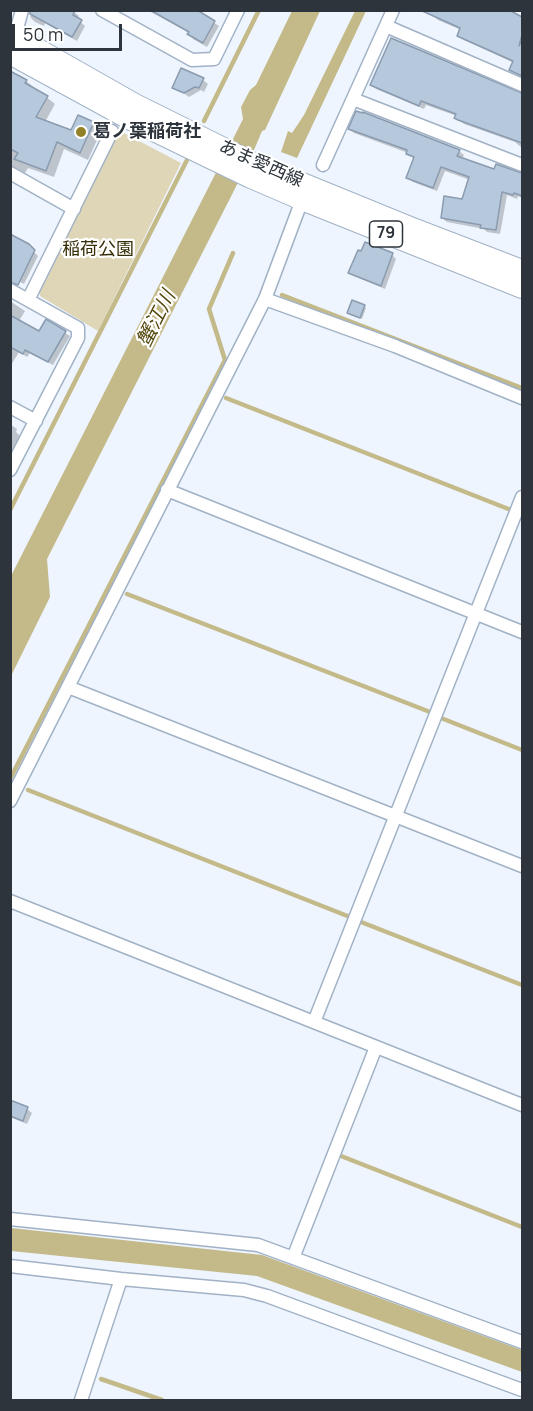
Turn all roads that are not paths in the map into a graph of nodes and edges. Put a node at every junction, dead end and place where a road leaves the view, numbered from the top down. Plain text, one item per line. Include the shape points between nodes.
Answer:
1 (22, 10) edge
2 (102, 10) edge
3 (238, 10) edge
4 (393, 10) edge
5 (386, 26) junction
6 (12, 41) edge
7 (522, 85) edge
8 (354, 99) junction
9 (112, 131) dead end
10 (323, 165) dead end
11 (522, 165) edge
12 (254, 171) junction
13 (10, 173) edge
14 (302, 200) junction
15 (74, 208) junction
16 (522, 270) edge
17 (522, 288) edge
18 (10, 290) edge
19 (265, 299) junction
20 (28, 300) junction
21 (522, 398) edge
22 (10, 407) edge
23 (36, 420) junction
24 (10, 470) edge
25 (167, 490) junction
26 (522, 497) edge
27 (476, 614) junction
28 (522, 632) edge
29 (68, 687) junction
30 (10, 801) edge
31 (396, 816) junction
32 (522, 866) edge
33 (10, 901) edge
34 (314, 1022) junction
35 (376, 1047) junction
36 (522, 1106) edge
37 (10, 1219) edge
38 (293, 1258) junction
39 (10, 1266) edge
40 (121, 1279) junction
41 (522, 1342) edge
42 (522, 1390) edge
43 (81, 1401) edge

1 - 6 street
2 - 3 street via 192,60 214,59
4 - 5 street
5 - 7 street
5 - 8 street
6 - 12 main road, あま愛西線 / 79 via 129,119
8 - 10 street
8 - 11 street
9 - 15 street
12 - 14 main road, あま愛西線 / 79
12 - 16 main road, あま愛西線 / 79
13 - 15 street
14 - 17 main road, あま愛西線 / 79
14 - 19 street
15 - 20 street
18 - 20 street
19 - 21 street
19 - 25 street
20 - 23 street via 78,328 78,338
22 - 23 street
23 - 24 street
25 - 27 street
25 - 29 street
26 - 27 street
27 - 28 street
27 - 31 street
29 - 30 street
29 - 31 street
31 - 32 street
31 - 34 street
33 - 34 street
34 - 35 street
35 - 36 street
35 - 38 street
37 - 38 street via 258,1245
38 - 41 street
39 - 40 street
40 - 42 street via 244,1290 267,1296
40 - 43 street

